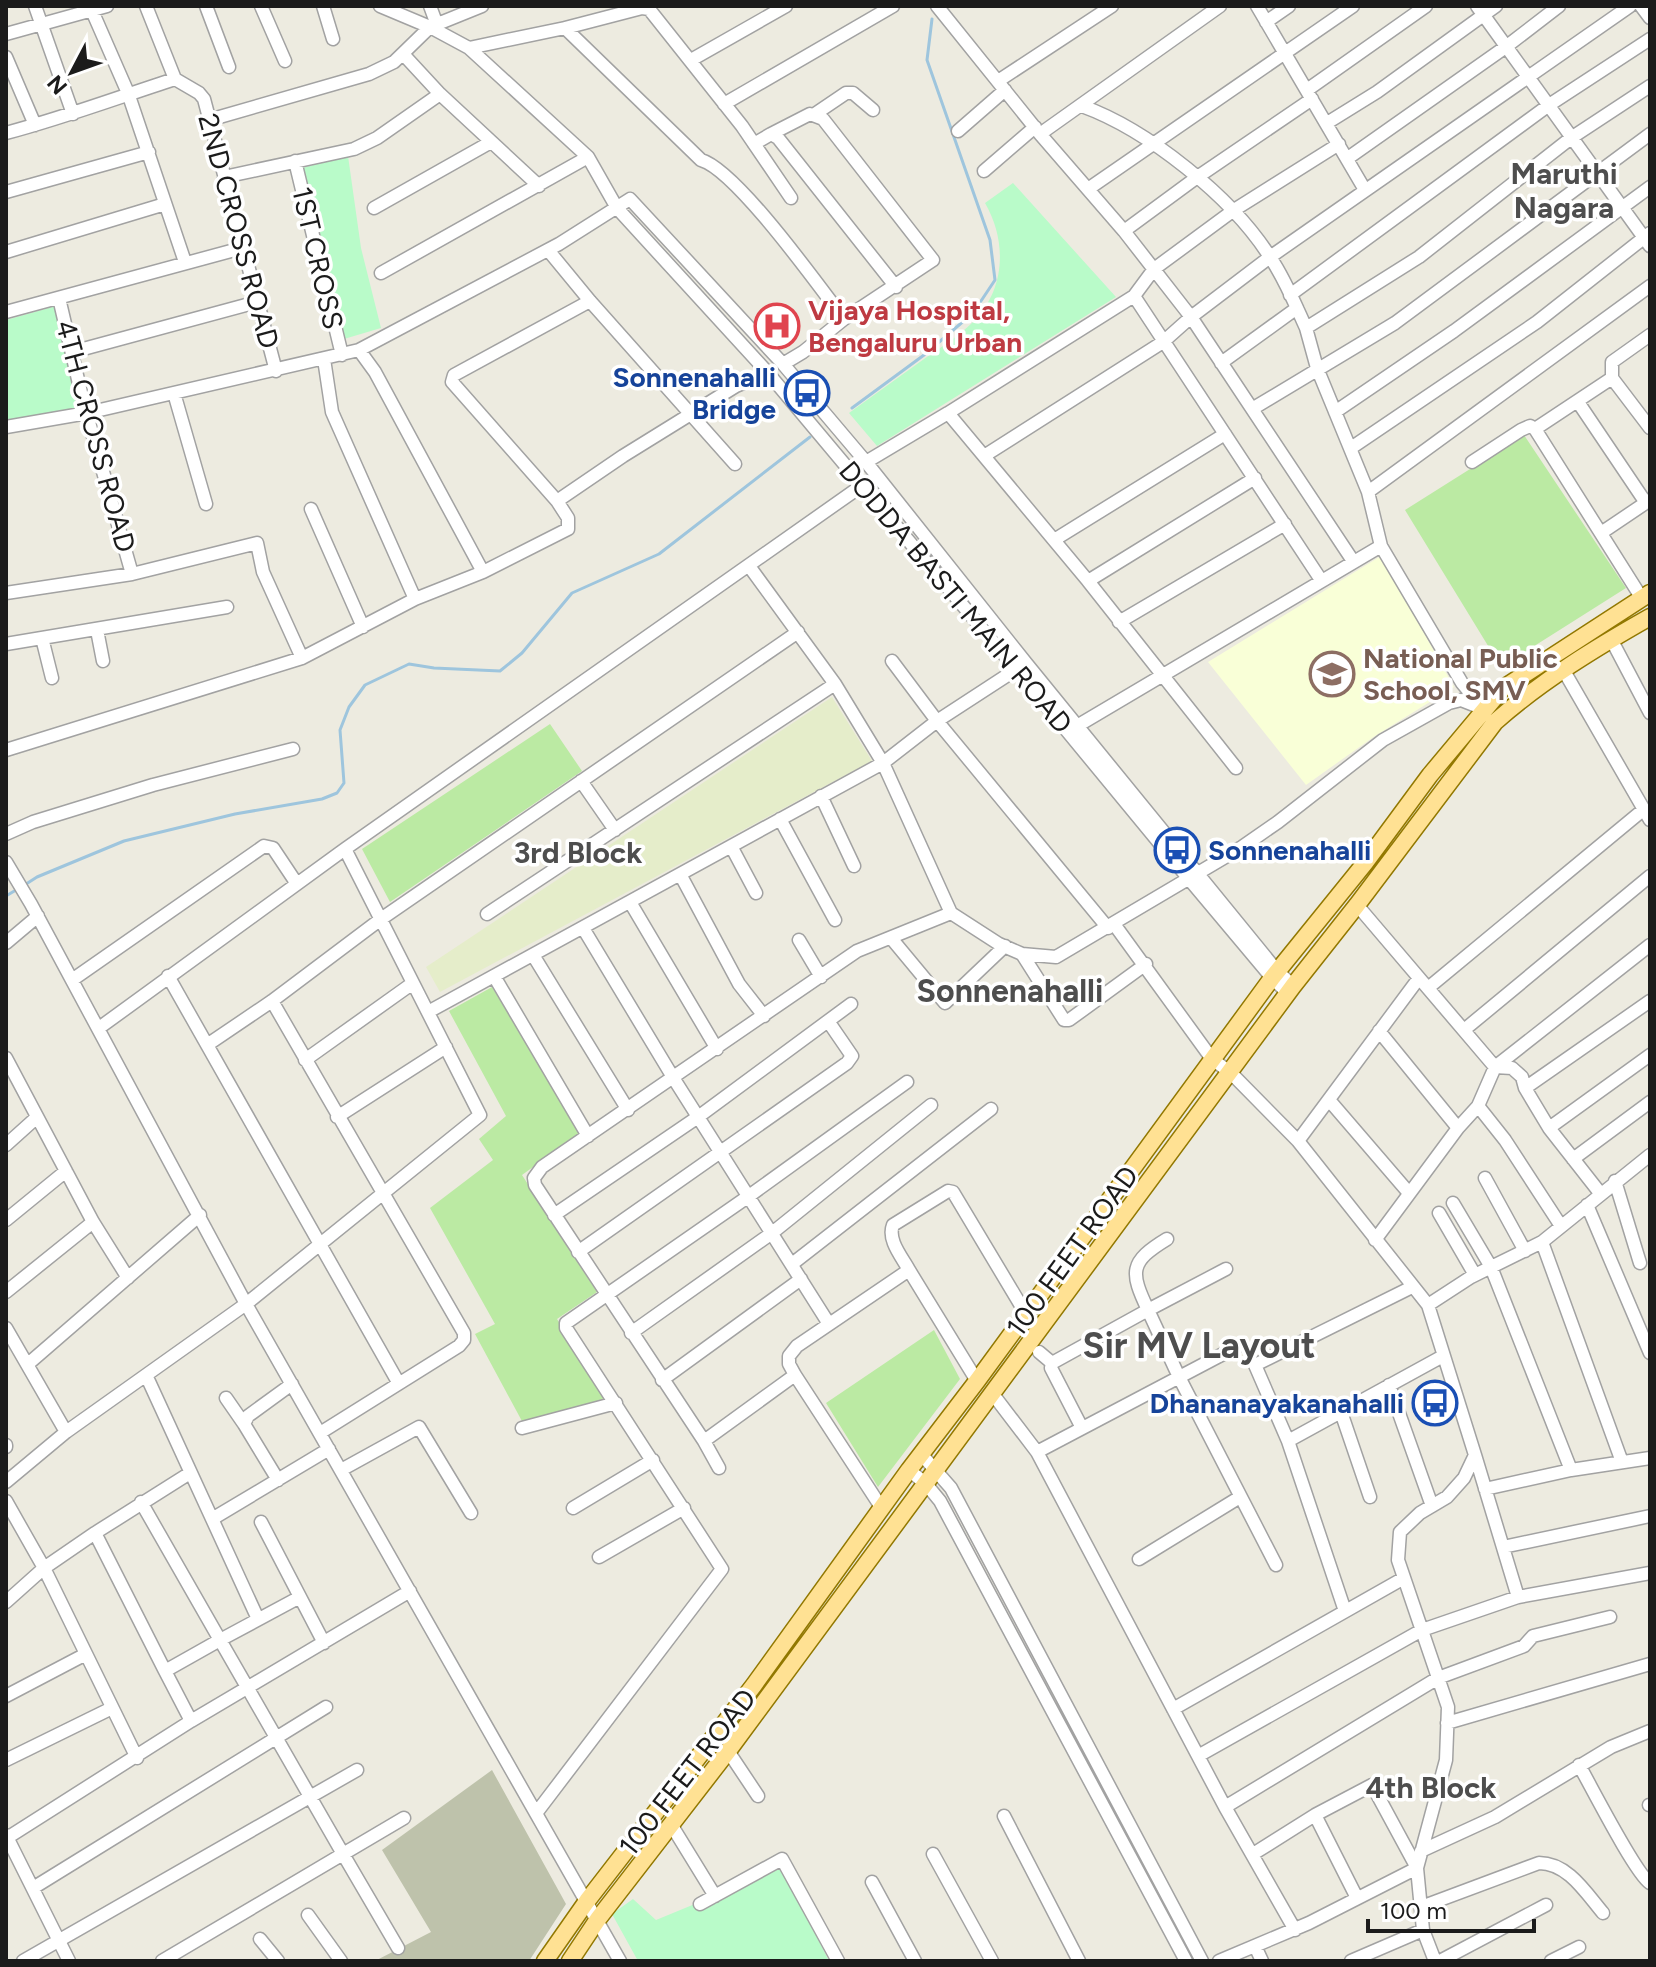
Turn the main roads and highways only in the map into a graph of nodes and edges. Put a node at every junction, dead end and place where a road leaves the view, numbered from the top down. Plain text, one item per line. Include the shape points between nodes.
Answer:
1 (1646, 595) edge
2 (1649, 620) edge
3 (1489, 716) junction
4 (545, 1961) edge
5 (570, 1961) edge

1 - 3 main road, 100 FEET ROAD via 1502,689
2 - 3 main road, 100 FEET ROAD
3 - 4 main road, 100 FEET ROAD via 1430,775 1274,974 754,1685
3 - 5 main road, 100 FEET ROAD via 1357,905

